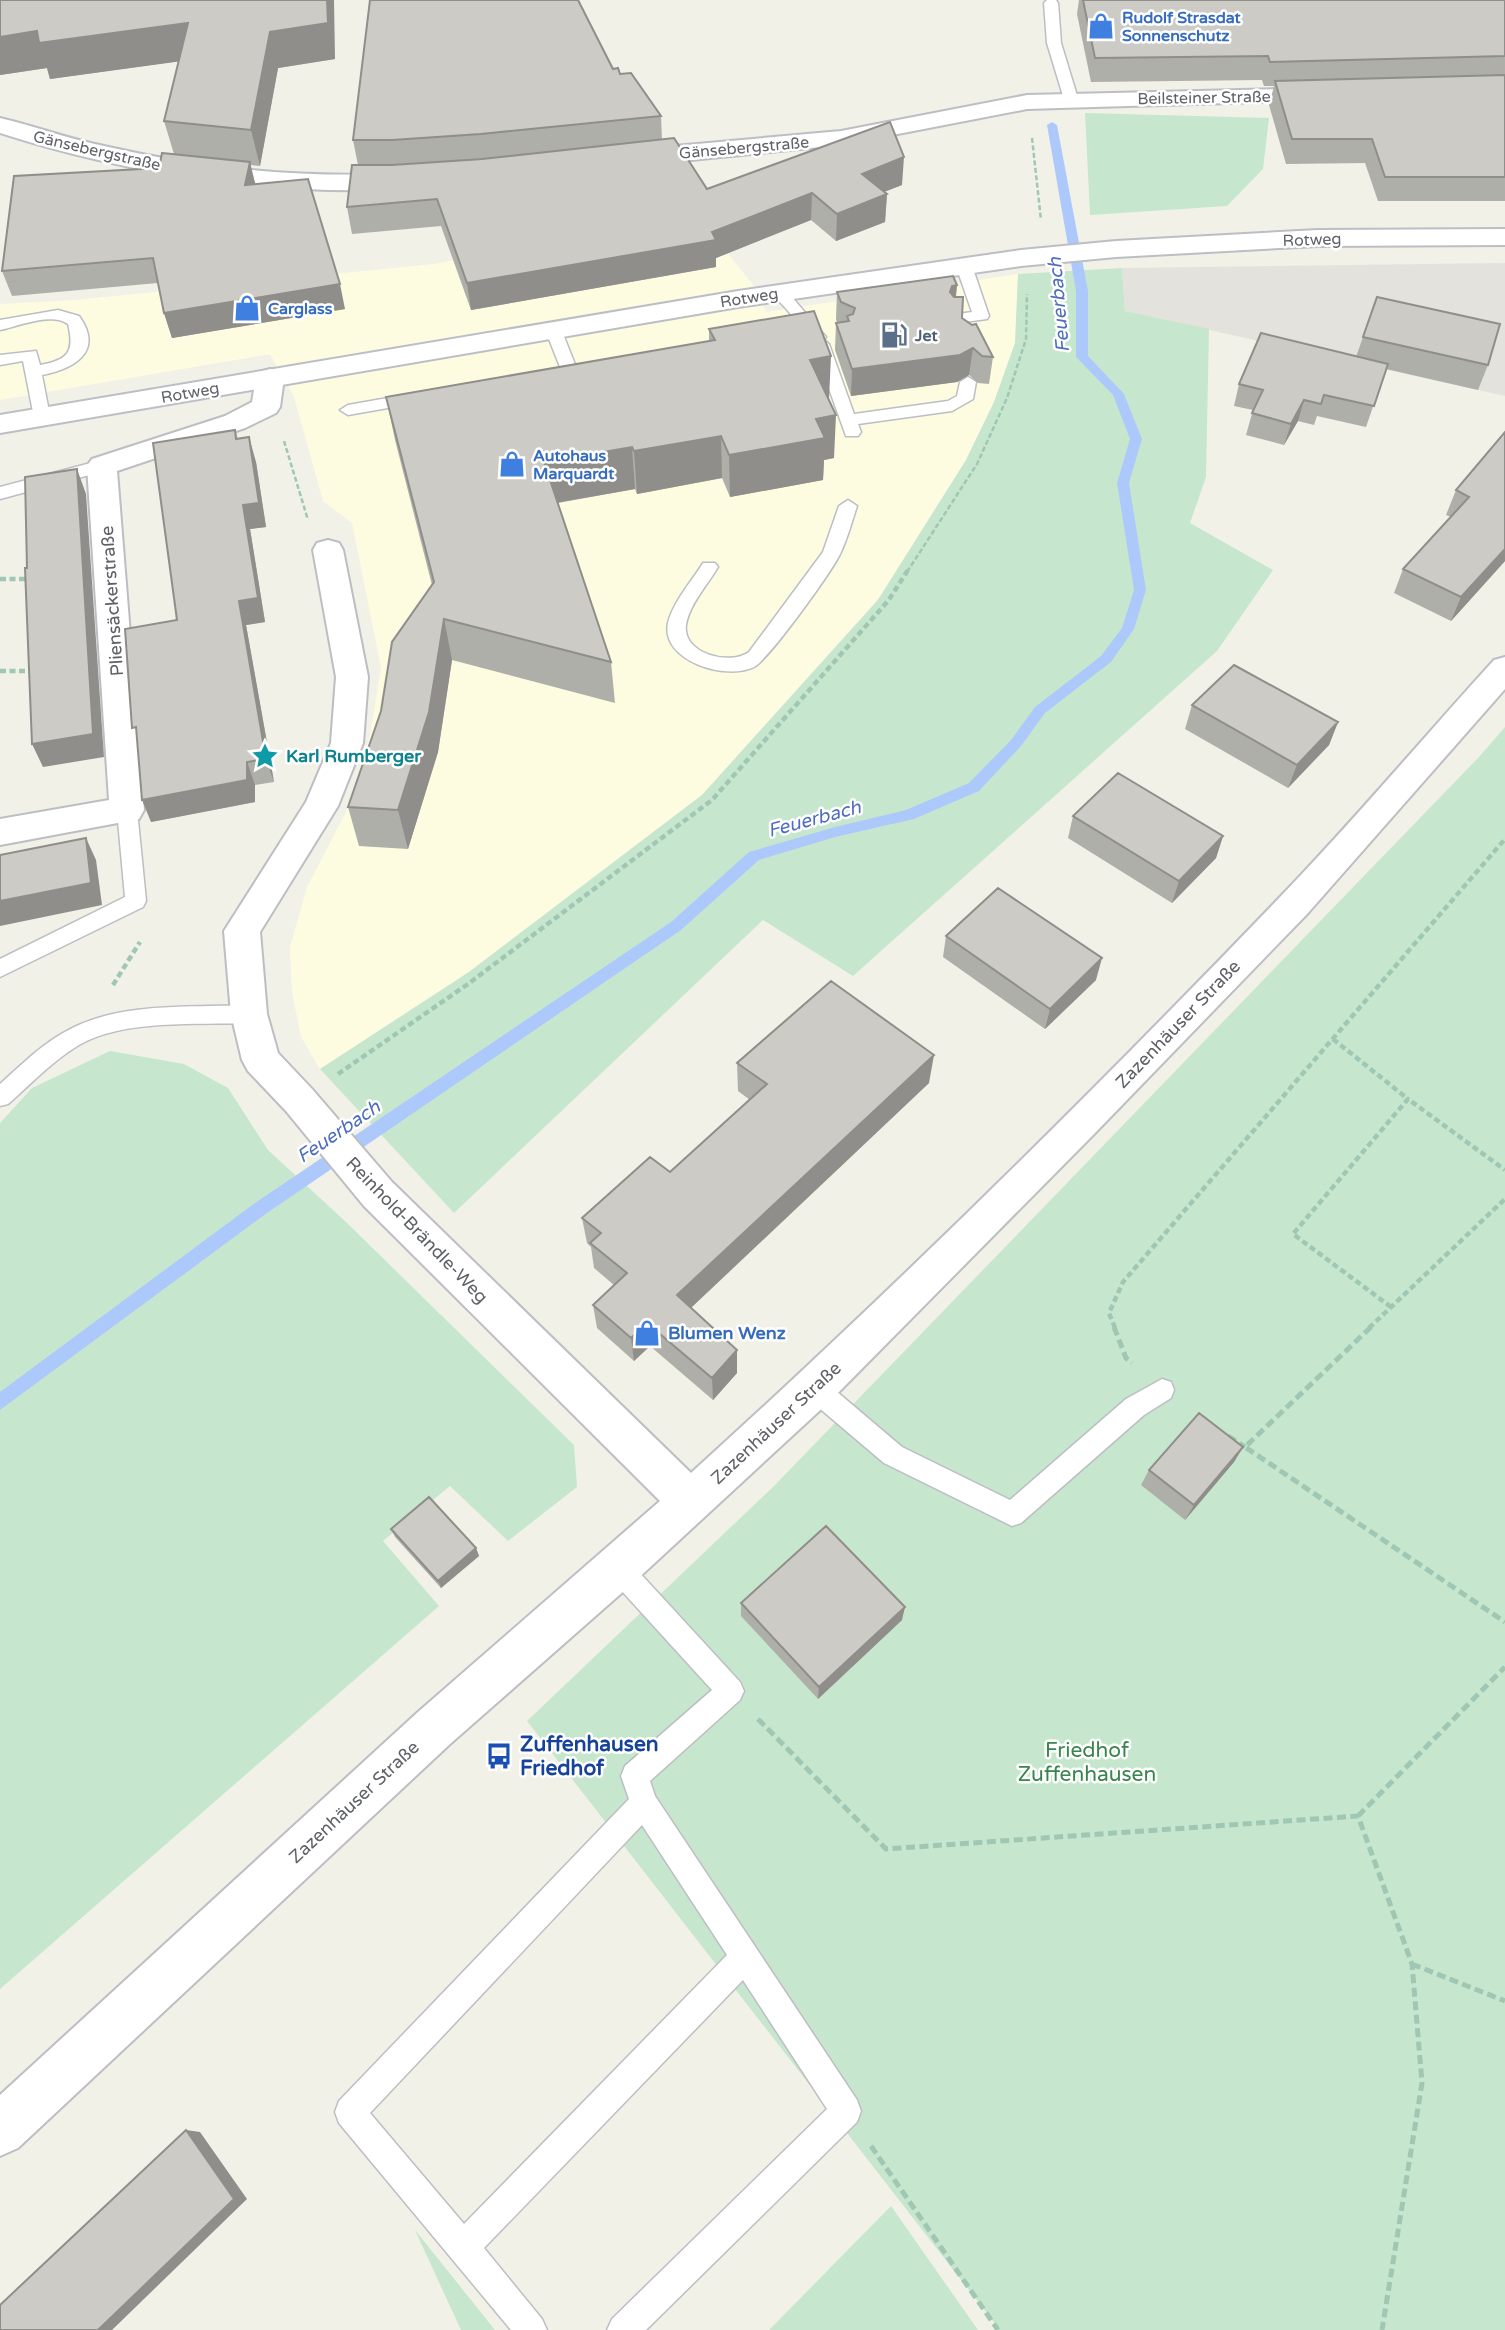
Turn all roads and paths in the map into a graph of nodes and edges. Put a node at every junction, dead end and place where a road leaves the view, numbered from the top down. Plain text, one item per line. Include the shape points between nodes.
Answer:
1 (1051, 3) dead end
2 (1350, 94) edge
3 (1071, 99) junction
4 (1027, 102) junction
5 (0, 125) edge
6 (608, 162) edge
7 (422, 180) edge
8 (1505, 237) edge
9 (1028, 257) junction
10 (964, 266) junction
11 (779, 292) junction
12 (966, 322) edge
13 (0, 325) edge
14 (553, 330) junction
15 (0, 360) edge
16 (33, 372) junction
17 (570, 372) edge
18 (968, 382) dead end
19 (268, 392) junction
20 (439, 394) edge
21 (348, 410) dead end
22 (42, 417) junction
23 (0, 424) edge
24 (850, 426) joint
25 (102, 466) junction
26 (0, 494) edge
27 (848, 506) dead end
28 (328, 550) joint
29 (709, 567) dead end
30 (109, 568) junction
31 (0, 579) edge
32 (1505, 668) edge
33 (0, 671) edge
34 (38, 671) edge
35 (127, 810) junction
36 (0, 832) edge
37 (1505, 839) edge
38 (0, 969) edge
39 (249, 1014) junction
40 (1333, 1039) junction
41 (0, 1097) edge
42 (1408, 1098) junction
43 (306, 1110) junction
44 (1505, 1170) edge
45 (1505, 1199) edge
46 (1391, 1307) junction
47 (814, 1388) junction
48 (1162, 1390) junction
49 (1245, 1447) junction
50 (691, 1503) junction
51 (618, 1567) junction
52 (1505, 1622) edge
53 (1505, 1667) edge
54 (731, 1691) junction
55 (644, 1803) junction
56 (1358, 1816) junction
57 (745, 1957) junction
58 (1412, 1964) junction
59 (1505, 2001) edge
60 (846, 2111) junction
61 (0, 2130) edge
62 (463, 2247) junction
63 (531, 2330) edge
64 (623, 2330) edge
65 (999, 2330) edge
66 (1382, 2330) edge

1 - 3 lane via 1054,43
2 - 3 street, Beilsteiner Straße
3 - 4 street, Gänsebergstraße
4 - 6 street, Gänsebergstraße via 841,138
4 - 9 path via 1042,232 1015,236
5 - 7 street, Gänsebergstraße via 112,157 223,174 321,181
8 - 9 street, Rotweg via 1318,238
9 - 10 street, Rotweg
9 - 43 path via 1026,338 1007,398 977,464 888,601 712,800
10 - 11 street, Rotweg
10 - 12 lane via 981,316
11 - 14 street, Rotweg
11 - 24 lane via 815,335
13 - 16 lane via 61,315 77,324 81,343 77,355 66,364
14 - 17 lane
14 - 19 street, Rotweg
15 - 16 lane via 30,355
16 - 22 lane
18 - 24 lane via 965,399 952,406
19 - 22 street, Rotweg
19 - 25 street via 234,422
19 - 28 path via 307,518
20 - 21 lane
22 - 23 street, Rotweg
25 - 26 lane
25 - 30 street, Pliensäckerstraße
27 - 29 lane via 832,552 749,663 732,666 688,653 679,642 677,625
28 - 39 street, Reinhold-Brändle-Weg via 352,677 347,743 321,806 242,931
30 - 31 path via 41,579
30 - 35 street, Pliensäckerstraße
32 - 47 street, Zazenhäuser Straße via 1296,903
33 - 34 path
35 - 36 street
35 - 38 lane via 136,901
37 - 40 path
39 - 41 lane via 131,1021 95,1028 72,1037
39 - 43 street, Reinhold-Brändle-Weg via 261,1060
40 - 42 path
40 - 48 path via 1123,1282 1109,1313 1126,1358
42 - 44 path
42 - 46 path via 1293,1234
43 - 50 street, Reinhold-Brändle-Weg via 378,1194
45 - 46 path
46 - 49 path
47 - 48 lane via 893,1455 1012,1514 1135,1407
47 - 50 street, Zazenhäuser Straße
48 - 49 path
49 - 52 path
50 - 51 street, Zazenhäuser Straße
51 - 54 lane
51 - 61 street, Zazenhäuser Straße via 434,1728
53 - 56 path
54 - 55 lane via 635,1776
54 - 56 path via 886,1849
55 - 57 lane
55 - 62 lane via 349,2112
56 - 58 path
57 - 60 lane
57 - 62 lane
58 - 59 path
58 - 66 path via 1422,2083
60 - 64 lane
60 - 65 path
62 - 63 lane

